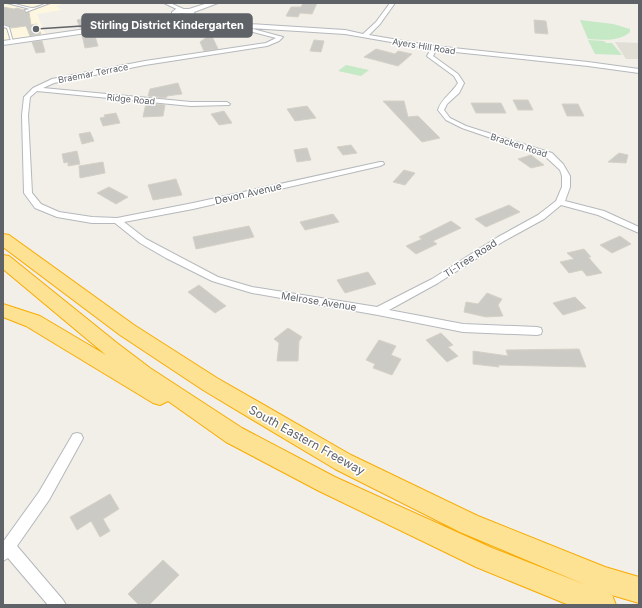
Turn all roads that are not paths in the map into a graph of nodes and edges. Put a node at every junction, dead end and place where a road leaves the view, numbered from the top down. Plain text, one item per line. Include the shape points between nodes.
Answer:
1 (8, 3) edge
2 (49, 3) edge
3 (166, 3) edge
4 (215, 3) edge
5 (393, 3) edge
6 (171, 6) junction
7 (31, 8) junction
8 (26, 10) dead end
9 (184, 14) junction
10 (3, 26) edge
11 (245, 27) junction
12 (320, 31) junction
13 (280, 36) junction
14 (364, 36) junction
15 (12, 41) junction
16 (3, 42) edge
17 (434, 48) junction
18 (639, 72) edge
19 (35, 89) junction
20 (227, 104) dead end
21 (380, 164) dead end
22 (560, 202) junction
23 (116, 221) junction
24 (3, 224) edge
25 (639, 230) edge
26 (3, 239) edge
27 (3, 260) edge
28 (66, 284) junction
29 (3, 310) edge
30 (378, 311) junction
31 (537, 330) dead end
32 (234, 435) junction
33 (77, 438) dead end
34 (6, 551) edge
35 (639, 590) edge
36 (58, 605) edge
37 (602, 605) edge

1 - 7 lane
2 - 7 lane
3 - 6 street
4 - 9 street
5 - 14 street
6 - 9 street
6 - 9 street, Ayers Hill Road
7 - 8 lane
9 - 11 street, Ayers Hill Road via 209,23
9 - 15 street via 163,20
10 - 15 lane via 8,27
11 - 12 street, Ayers Hill Road
11 - 13 street, Braemar Terrace via 247,30
12 - 13 street, Braemar Terrace
12 - 14 street, Ayers Hill Road
13 - 19 street, Braemar Terrace via 277,40 260,45 52,81
14 - 17 street, Ayers Hill Road
15 - 16 street
17 - 18 street, Ayers Hill Road via 588,64
17 - 22 street, Bracken Road via 430,56 456,75 461,83 456,92 442,105 441,110 448,119 464,127 549,155 561,163 567,189
19 - 20 street, Ridge Road via 191,104
19 - 23 street via 27,97 25,115 28,192 38,206 57,214
21 - 23 street, Devon Avenue
22 - 25 street via 601,213
22 - 30 street, Ti-Tree Road via 541,217 501,238 435,281
23 - 30 street, Melrose Avenue via 143,241 216,279 252,290
24 - 28 highway
26 - 28 highway, South Eastern Freeway
27 - 32 highway via 137,369
28 - 35 highway, South Eastern Freeway via 127,330 210,384 343,462 469,524 605,580
29 - 32 highway via 33,321 147,390
30 - 31 street, Melrose Avenue via 463,328
32 - 37 highway via 327,484 485,558
33 - 34 street via 44,496
34 - 36 street

